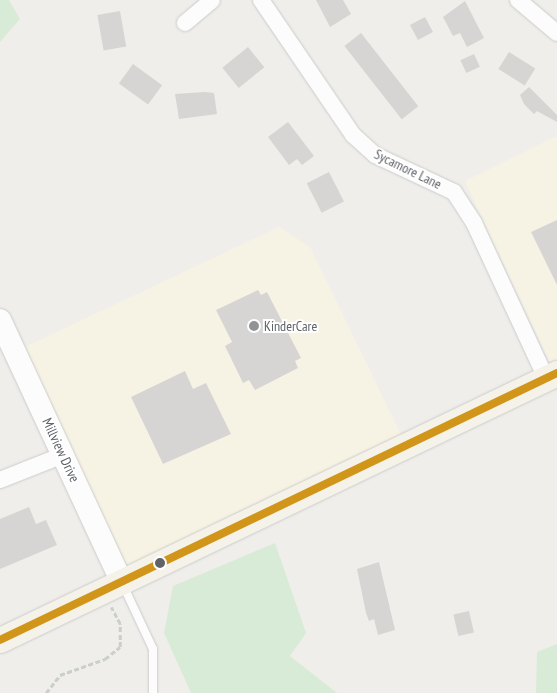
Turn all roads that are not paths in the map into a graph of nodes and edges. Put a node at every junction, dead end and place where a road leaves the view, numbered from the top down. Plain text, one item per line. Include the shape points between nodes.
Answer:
1 (212, 0) edge
2 (260, 0) edge
3 (518, 0) edge
4 (185, 23) dead end
5 (557, 33) edge
6 (0, 320) edge
7 (551, 375) edge
8 (63, 455) junction
9 (0, 480) edge
10 (112, 586) junction
11 (0, 640) edge
12 (153, 693) edge

1 - 4 street
2 - 7 street, Sycamore Lane via 353,135 375,155 454,192 474,223
3 - 5 street
6 - 8 street, Millview Drive
7 - 10 main road
8 - 9 street
8 - 10 street, Millview Drive
10 - 11 main road
10 - 12 lane via 153,649

